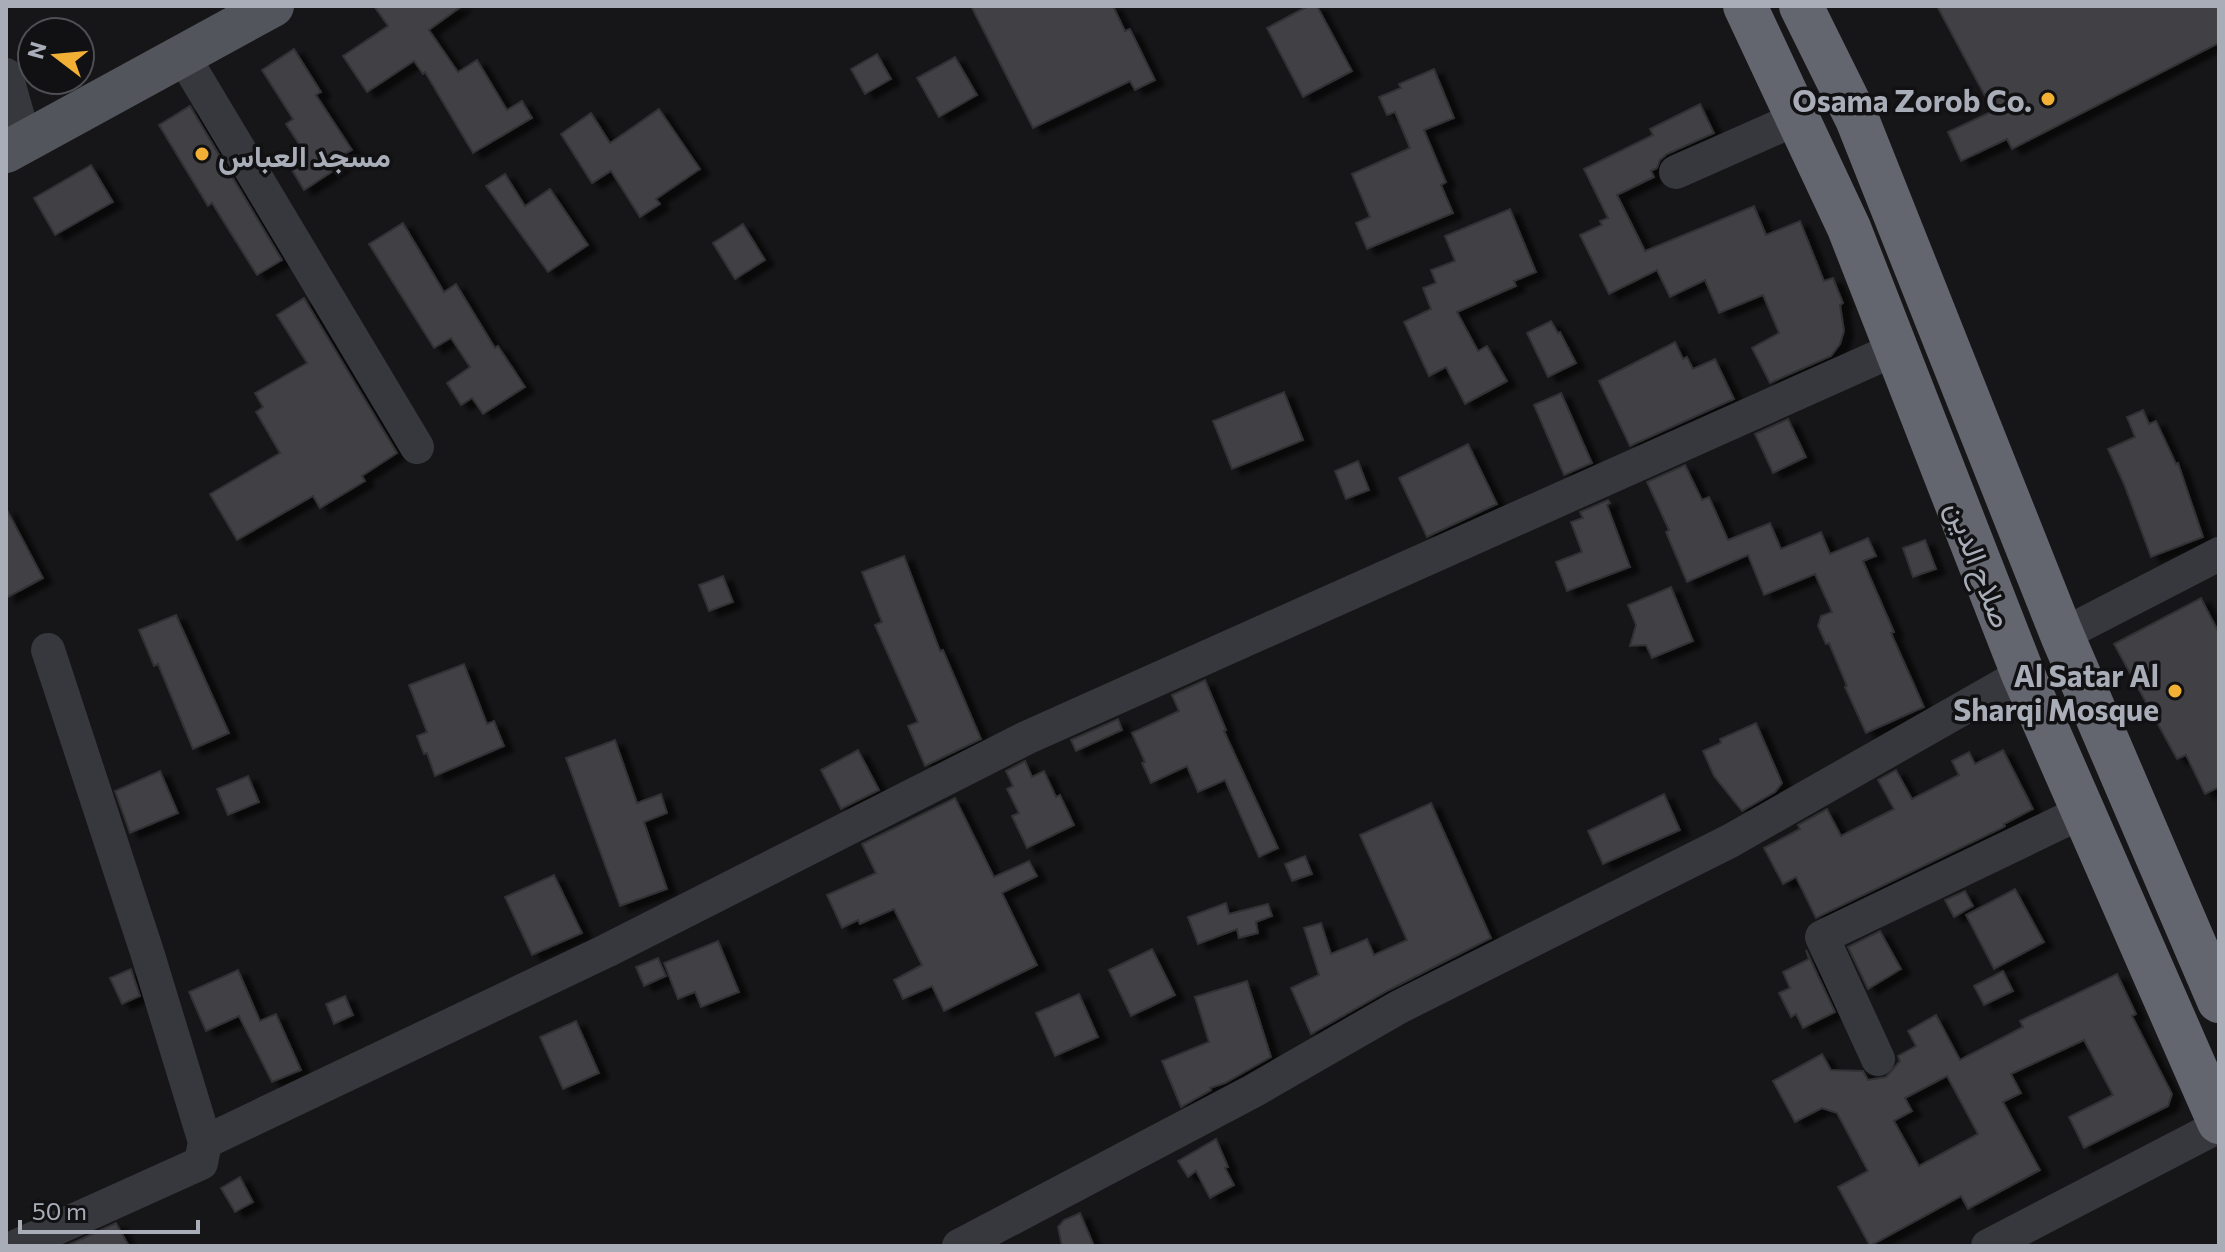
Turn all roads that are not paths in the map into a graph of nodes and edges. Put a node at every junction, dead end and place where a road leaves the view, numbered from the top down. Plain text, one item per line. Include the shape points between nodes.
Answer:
1 (273, 6) edge
2 (1745, 6) edge
3 (1801, 6) edge
4 (183, 56) junction
5 (6, 75) edge
6 (1857, 119) junction
7 (1800, 122) junction
8 (15, 147) edge
9 (1676, 172) dead end
10 (1898, 348) junction
11 (417, 447) dead end
12 (2219, 554) edge
13 (2062, 635) junction
14 (48, 650) dead end
15 (2023, 674) junction
16 (2084, 811) junction
17 (2219, 1001) edge
18 (1878, 1059) dead end
19 (2219, 1124) edge
20 (205, 1142) junction
21 (17, 1246) edge
22 (959, 1246) edge
23 (1988, 1246) edge

1 - 4 main road
2 - 7 highway, صلاح الدين
3 - 6 highway, صلاح الدين
4 - 8 main road
4 - 11 lane
5 - 8 lane
6 - 7 highway via 1822,101
6 - 13 highway, صلاح الدين
7 - 9 lane
7 - 10 highway, صلاح الدين
10 - 15 highway, صلاح الدين
10 - 20 lane via 1026,738 606,951
12 - 13 lane
13 - 17 highway, صلاح الدين
14 - 20 lane
15 - 16 highway, صلاح الدين
15 - 22 lane via 1730,841 1399,1007 1253,1091
16 - 18 lane via 1822,937
16 - 19 highway, صلاح الدين
19 - 23 lane
20 - 21 lane via 201,1163

